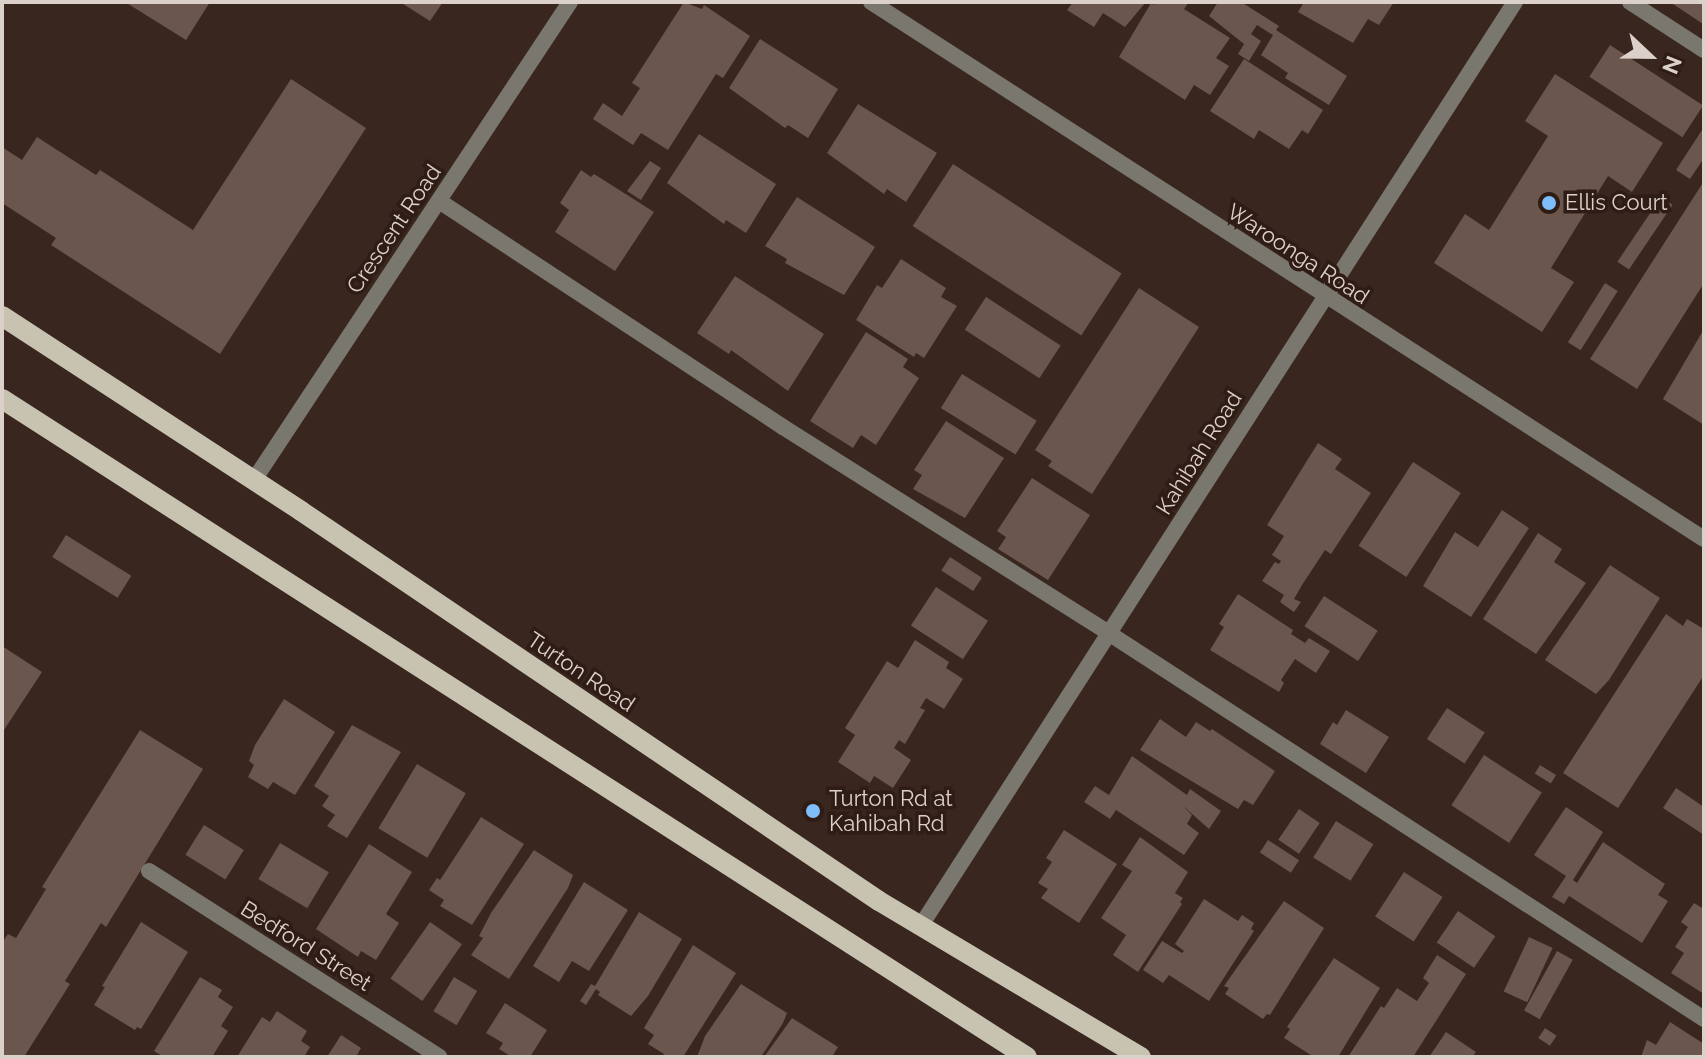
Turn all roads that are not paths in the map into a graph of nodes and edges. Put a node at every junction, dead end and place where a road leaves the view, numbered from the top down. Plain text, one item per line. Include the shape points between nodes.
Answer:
1 (570, 2) edge
2 (871, 2) edge
3 (1515, 2) edge
4 (1630, 2) edge
5 (1704, 50) edge
6 (439, 201) junction
7 (1324, 297) junction
8 (2, 316) edge
9 (2, 399) edge
10 (254, 480) junction
11 (1704, 539) edge
12 (1110, 634) junction
13 (149, 871) dead end
14 (920, 927) junction
15 (1704, 1019) edge
16 (440, 1057) edge
17 (1027, 1057) edge
18 (1141, 1057) edge

1 - 6 street, Crescent Road
2 - 7 street, Waroonga Road
3 - 7 street, Kahibah Road
4 - 5 street
6 - 10 street, Crescent Road
6 - 12 street
7 - 11 street, Waroonga Road
7 - 12 street, Kahibah Road
8 - 10 main road, Turton Road
9 - 17 main road
10 - 14 main road, Turton Road
12 - 14 street, Kahibah Road
12 - 15 street
13 - 16 street, Bedford Street
14 - 18 main road, Turton Road

